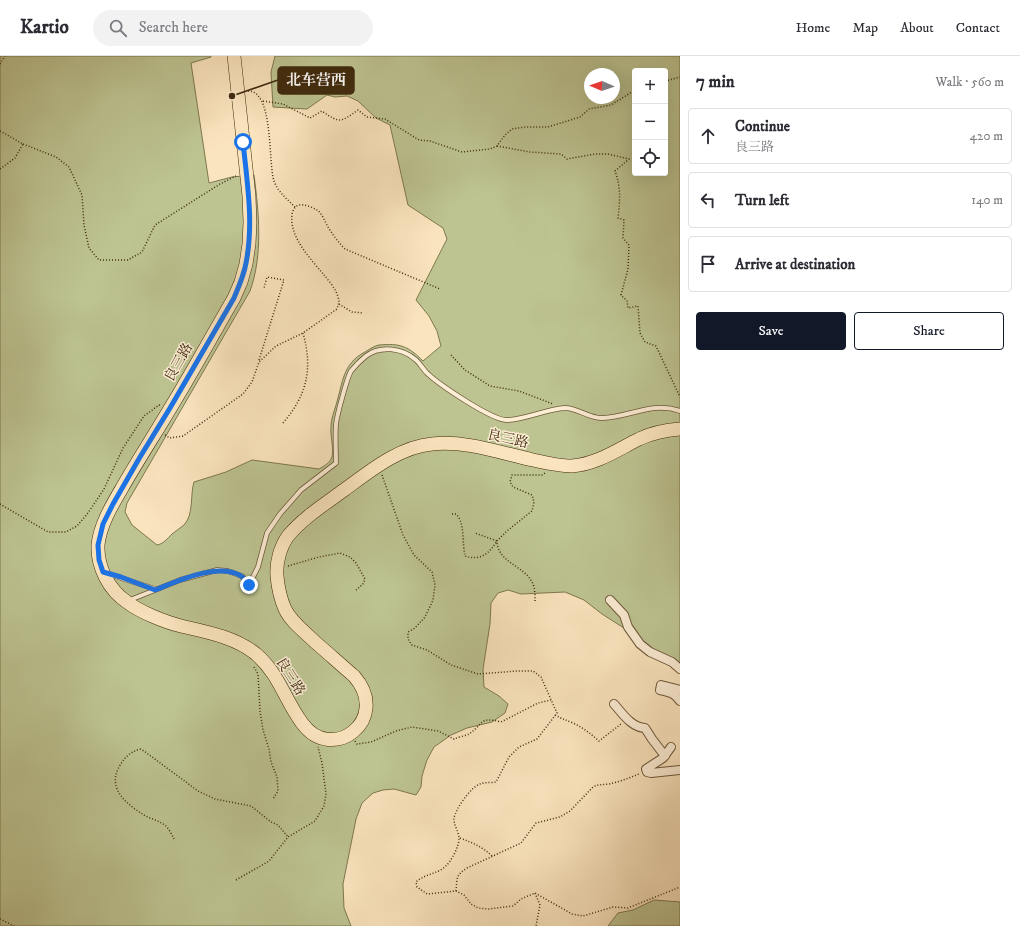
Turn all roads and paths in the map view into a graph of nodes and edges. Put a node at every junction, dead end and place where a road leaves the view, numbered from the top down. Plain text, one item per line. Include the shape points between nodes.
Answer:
1 (5, 56) edge
2 (234, 56) edge
3 (0, 64) edge
4 (680, 77) edge
5 (668, 81) edge
6 (238, 92) junction
7 (632, 92) edge
8 (263, 101) junction
9 (0, 131) edge
10 (23, 144) junction
11 (497, 146) junction
12 (0, 169) edge
13 (246, 171) junction
14 (295, 207) junction
15 (264, 288) dead end
16 (440, 288) dead end
17 (339, 304) junction
18 (363, 313) dead end
19 (303, 334) junction
20 (451, 355) dead end
21 (259, 362) junction
22 (680, 397) edge
23 (170, 408) junction
24 (566, 408) junction
25 (680, 411) edge
26 (283, 423) dead end
27 (680, 429) edge
28 (156, 430) junction
29 (557, 465) junction
30 (378, 466) junction
31 (0, 504) edge
32 (452, 514) dead end
33 (475, 533) dead end
34 (497, 541) junction
35 (277, 569) junction
36 (103, 572) junction
37 (155, 590) junction
38 (355, 591) dead end
39 (610, 600) dead end
40 (535, 601) dead end
41 (126, 602) junction
42 (252, 664) dead end
43 (680, 669) edge
44 (680, 690) edge
45 (551, 700) junction
46 (680, 701) edge
47 (614, 704) dead end
48 (556, 714) junction
49 (627, 718) junction
50 (350, 735) junction
51 (315, 736) junction
52 (671, 747) dead end
53 (665, 756) junction
54 (680, 770) edge
55 (647, 772) junction
56 (273, 799) dead end
57 (288, 837) junction
58 (459, 838) junction
59 (174, 839) dead end
60 (493, 857) junction
61 (236, 880) dead end
62 (680, 886) edge
63 (456, 891) junction
64 (535, 893) junction
65 (0, 919) edge
66 (14, 926) edge
67 (536, 926) edge

1 - 3 path
2 - 6 main road, 良三路
4 - 5 path
6 - 8 path via 251,91
6 - 13 main road, 良三路
7 - 11 path via 611,105 589,109 580,117 548,127 512,129 504,135
8 - 11 path via 283,104 310,118 322,111 334,119 345,120 358,110 367,117 385,119 419,140 462,152
8 - 14 path via 267,115 273,179 279,192
9 - 10 path
10 - 12 path via 15,158
10 - 13 path via 56,157 69,167 82,195 89,248 99,260 128,260 142,252 155,225 220,184
11 - 22 path via 561,154 567,158 608,154 629,159 615,171 620,193 618,218 624,220 623,238 629,245 628,268 621,295 627,301 628,308 638,306 640,333 645,342 656,346
13 - 23 main road, 良三路 via 250,216 249,244 241,282
14 - 16 path via 305,205 317,210 336,240 345,249
14 - 17 path via 292,220 297,239 332,284
15 - 21 path via 267,277 284,280
17 - 18 path via 352,312
17 - 19 path via 337,309
19 - 21 path via 276,346
19 - 26 path via 308,356 304,390
20 - 24 path via 464,370 490,386 519,391
21 - 28 path via 252,382 243,394 183,436 170,438
23 - 28 main road, 良三路
23 - 31 path via 159,405 144,416 123,448 104,489 77,526 66,532 48,532
24 - 25 lane via 601,418 663,407
24 - 37 lane via 512,420 503,419 493,416 441,385 426,373 417,360 406,354 388,348 370,353 348,377 336,423 336,463 301,490 280,514 267,533 258,567 249,585 242,576 217,570
27 - 29 main road, 良三路 via 662,431 641,438 602,459 586,464
28 - 36 main road, 良三路 via 103,524 98,545
29 - 30 main road, 良三路 via 450,443 411,448
29 - 34 path via 542,475 512,475 510,482 513,487 532,495 532,511
30 - 35 main road, 良三路 via 303,520 287,538 279,555
30 - 45 path via 403,535 414,555 432,572 435,585 433,600 425,617 408,632 408,639 412,645 427,650 451,665 478,674 533,671 540,677
32 - 34 path via 460,517 465,556 472,558 485,555
33 - 34 path
34 - 40 path via 497,549 503,557 526,573 533,583
35 - 38 path via 340,553 356,563 365,579
35 - 50 main road, 良三路 via 278,588 285,609 298,626 354,676 365,693 366,710 361,723
36 - 37 lane
36 - 41 main road, 良三路 via 109,584
37 - 41 lane
39 - 43 street via 624,615 628,627 640,644
41 - 51 main road, 良三路 via 159,620 222,636 255,654 270,669 282,687 302,725
42 - 56 path via 258,674 263,730 277,777 278,791
44 - 46 street via 661,685 660,690 671,692
45 - 48 path
45 - 50 path via 538,703 501,722 490,719 481,722 468,734 454,739 438,731 412,727 371,742 357,744
47 - 49 street
48 - 49 path via 599,741
48 - 58 path via 537,739 519,746 509,757 496,782 479,784 469,792 454,819
49 - 53 street via 637,727 645,728
50 - 51 main road via 336,739
51 - 57 path via 326,794 324,806 315,821
52 - 53 street
53 - 55 street via 646,769
54 - 55 street
55 - 60 path via 607,784 597,784 570,811 560,817 536,823 522,843
57 - 59 path via 278,825 251,806 214,799 198,791 144,751 140,749 132,752 123,759 116,773 118,794 143,814 167,826
57 - 61 path via 270,861
58 - 60 path via 476,844
58 - 63 path via 456,851 448,863 440,871 416,882 417,887 427,894
60 - 63 path via 461,872 457,876
62 - 64 path via 628,908 613,907 583,916 572,914
63 - 64 path via 478,908 489,909 513,906 521,898
64 - 67 path via 540,905
65 - 66 path

